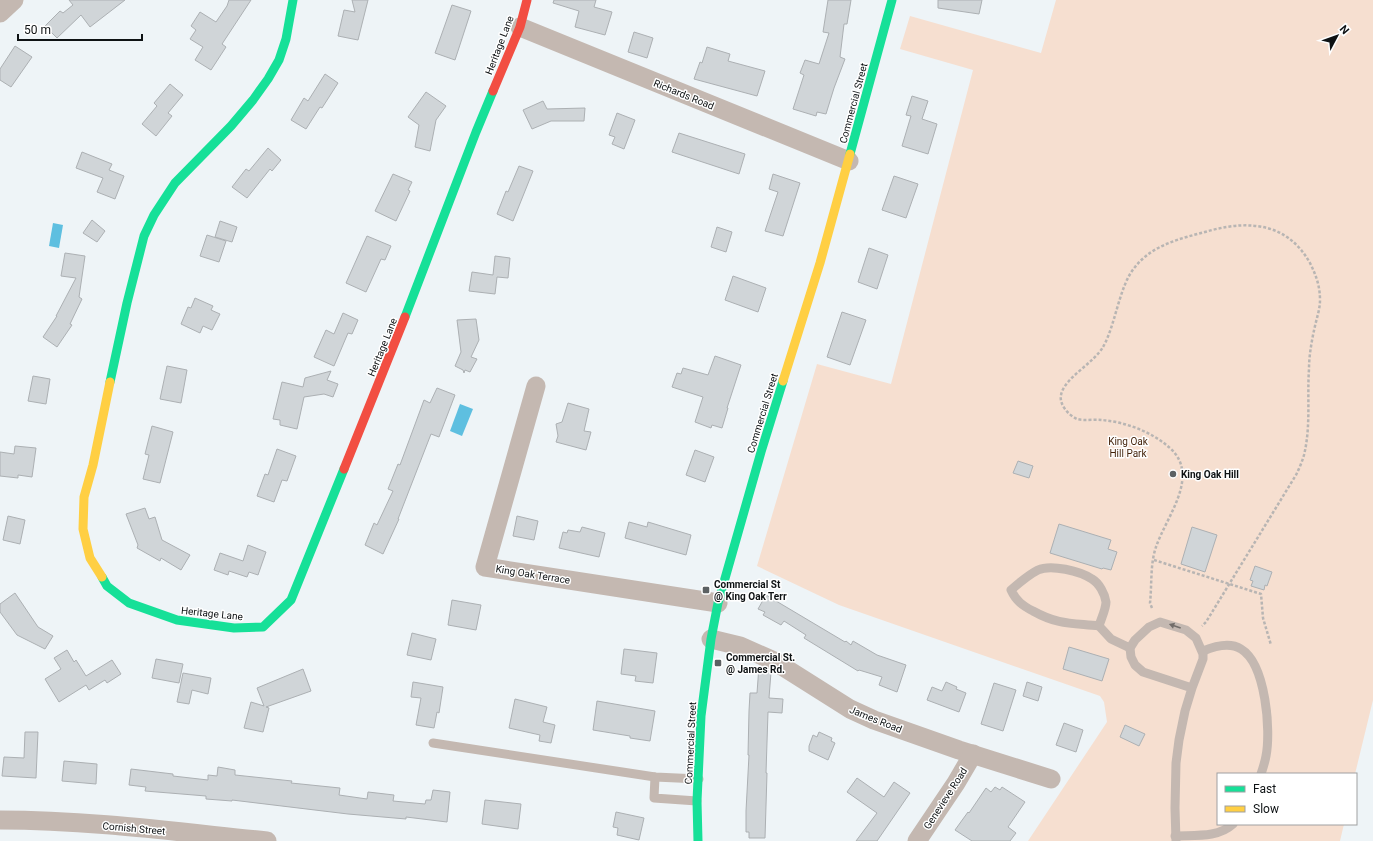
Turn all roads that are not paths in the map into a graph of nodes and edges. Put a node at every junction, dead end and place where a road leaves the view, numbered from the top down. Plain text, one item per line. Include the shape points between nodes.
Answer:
1 (14, 0) edge
2 (293, 0) edge
3 (527, 0) edge
4 (885, 0) edge
5 (891, 4) edge
6 (0, 14) edge
7 (520, 27) junction
8 (849, 161) junction
9 (536, 386) dead end
10 (718, 603) junction
11 (1099, 626) junction
12 (711, 639) junction
13 (1130, 648) junction
14 (1203, 651) junction
15 (1192, 688) junction
16 (433, 743) dead end
17 (973, 754) junction
18 (1261, 773) edge
19 (655, 777) junction
20 (699, 779) junction
21 (1051, 779) dead end
22 (697, 801) junction
23 (0, 820) edge
24 (1232, 825) edge
25 (1175, 838) edge
26 (267, 841) edge
27 (698, 841) edge
28 (917, 841) edge

1 - 6 street
2 - 7 street, Heritage Lane via 284,46 268,79 230,126 175,183 144,236 84,497 83,529 90,558 107,586 129,603 177,620 234,628 263,627 291,600
3 - 7 street, Heritage Lane
4 - 5 street
5 - 8 street, Commercial Street
7 - 8 street, Richards Road
8 - 10 street, Commercial Street
9 - 10 street, King Oak Terrace via 485,567
10 - 12 street, Commercial Street
11 - 11 lane via 1056,622 1020,604 1011,590 1039,570 1049,567 1085,575 1092,579 1104,594 1106,603
11 - 13 lane via 1111,639
12 - 17 street, James Road via 740,646 774,661 850,709 874,720
12 - 20 street, Commercial Street via 701,716
14 -> 13 lane via 1192,634 1160,622 1149,626
13 - 15 lane via 1135,665 1143,672
14 - 15 lane via 1203,659
14 - 18 lane via 1220,646 1234,646 1246,652 1254,663 1261,682 1268,720 1266,756
15 - 25 lane via 1176,763
16 - 19 lane
17 - 21 street, James Road
17 - 28 street, Genevieve Road
19 - 20 lane
19 - 22 lane via 654,798
20 - 22 street, Commercial Street
22 - 27 street, Commercial Street
23 - 26 street, Cornish Street via 122,826
24 - 25 lane via 1224,831 1211,834

